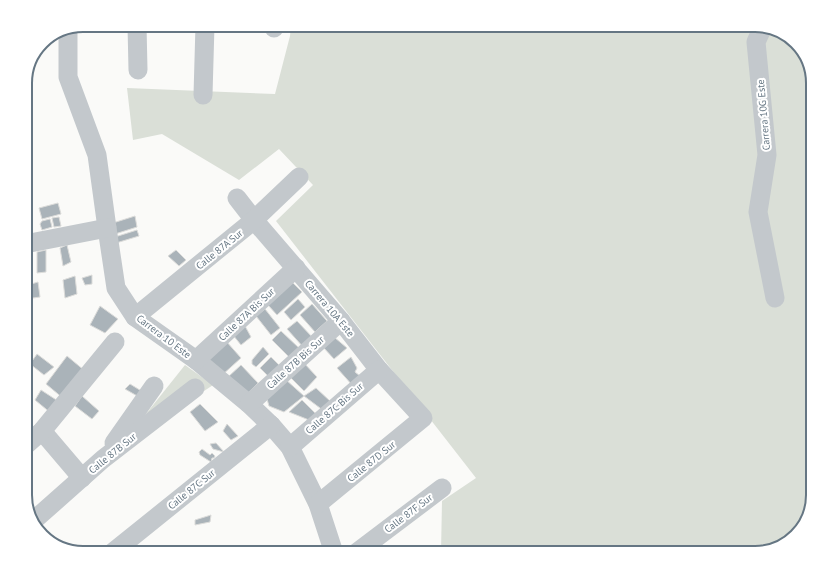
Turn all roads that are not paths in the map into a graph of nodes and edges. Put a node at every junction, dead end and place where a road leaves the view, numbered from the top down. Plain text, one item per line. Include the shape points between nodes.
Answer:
1 (137, 32) edge
2 (205, 32) edge
3 (760, 33) edge
4 (68, 35) edge
5 (138, 70) dead end
6 (203, 95) dead end
7 (299, 177) dead end
8 (237, 198) dead end
9 (254, 220) junction
10 (107, 228) junction
11 (32, 243) edge
12 (296, 268) junction
13 (775, 298) dead end
14 (135, 317) junction
15 (341, 320) junction
16 (115, 342) dead end
17 (196, 360) junction
18 (379, 370) junction
19 (154, 386) dead end
20 (195, 388) dead end
21 (249, 404) junction
22 (423, 418) joint
23 (271, 425) junction
24 (42, 431) junction
25 (32, 440) edge
26 (290, 447) junction
27 (103, 459) junction
28 (82, 478) junction
29 (442, 488) dead end
30 (318, 504) junction
31 (38, 517) edge
32 (121, 546) edge
33 (332, 546) edge
34 (365, 546) edge

1 - 5 street
2 - 6 street
3 - 13 street, Carrera 10G Este via 756,42 767,155 758,212
4 - 10 street, Carrera 10 Este via 68,77 97,155
7 - 9 street, Calle 87A Sur
8 - 9 street, Carrera 10A Este
9 - 12 street, Carrera 10A Este
9 - 14 street, Calle 87A Sur
10 - 11 street
10 - 14 street, Carrera 10 Este via 116,288
12 - 15 street, Carrera 10A Este
12 - 17 street, Calle 87A Bis Sur
14 - 17 street, Carrera 10 Este
15 - 18 street, Carrera 10A Este
15 - 21 street, Calle 87B Bis Sur
16 - 24 street
17 - 21 street, Carrera 10 Este
18 - 22 street, Carrera 10A Este
18 - 26 street, Calle 87C Bis Sur
19 - 27 street
20 - 27 street, Calle 87B Sur
21 - 23 street, Carrera 10 Este
22 - 30 street, Calle 87D Sur
23 - 26 street, Carrera 10 Este
23 - 32 street, Calle 87C Sur
24 - 25 street
24 - 28 street
26 - 30 street, Carrera 10 Este
27 - 28 street, Calle 87B Sur
28 - 31 street, Calle 87B Sur
29 - 34 street, Calle 87F Sur
30 - 33 street, Carrera 10 Este

